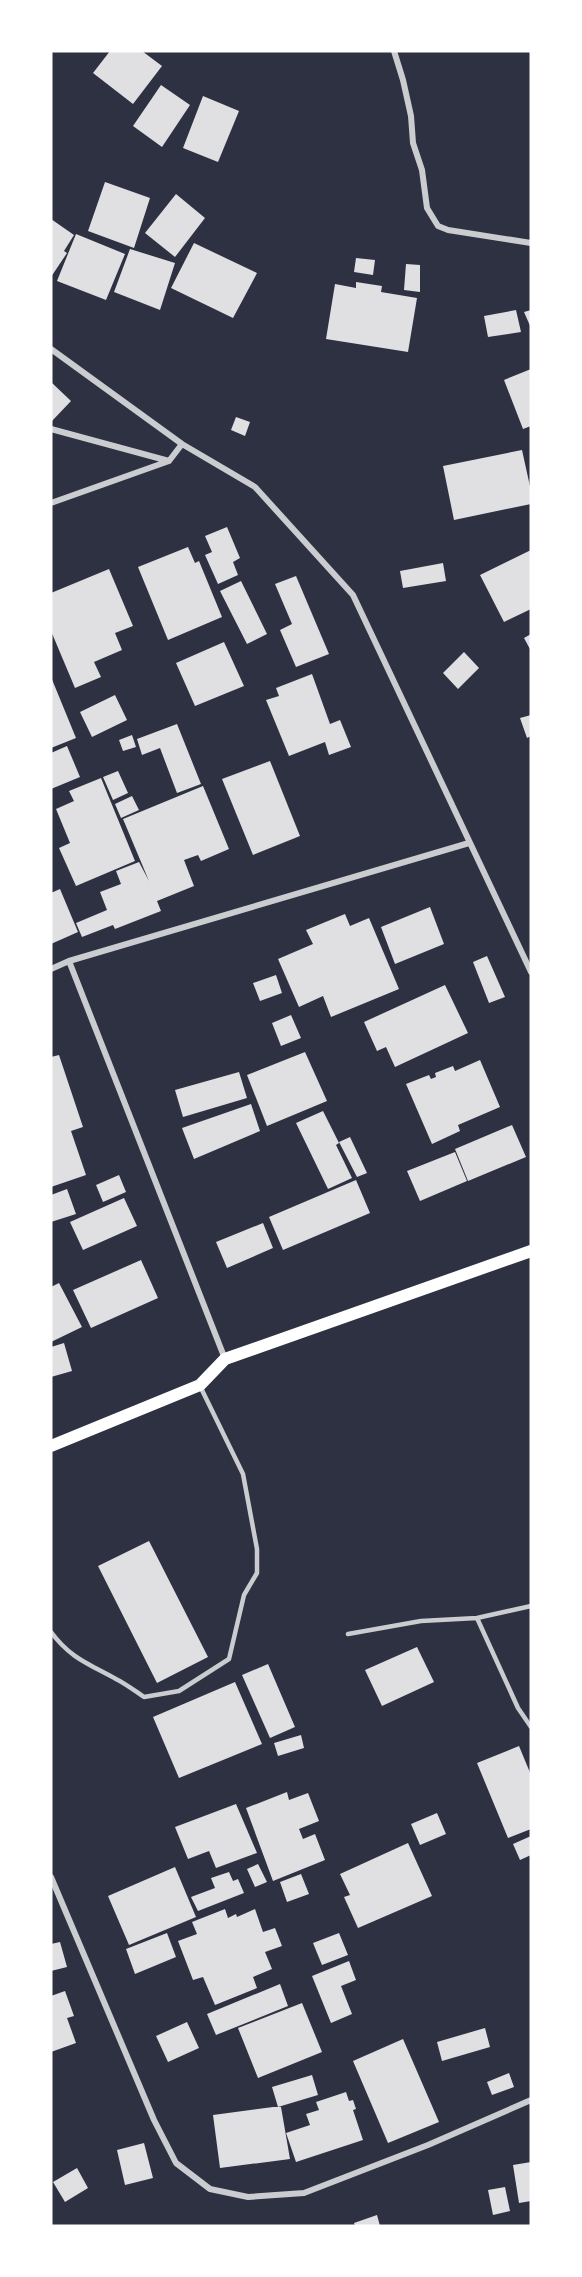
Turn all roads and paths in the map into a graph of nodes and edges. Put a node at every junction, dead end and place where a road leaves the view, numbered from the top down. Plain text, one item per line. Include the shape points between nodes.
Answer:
1 (394, 51) edge
2 (531, 243) edge
3 (51, 349) edge
4 (51, 429) edge
5 (183, 444) junction
6 (169, 461) junction
7 (51, 503) edge
8 (469, 843) junction
9 (69, 962) junction
10 (51, 969) edge
11 (531, 972) edge
12 (531, 1251) edge
13 (225, 1359) junction
14 (200, 1385) junction
15 (51, 1446) edge
16 (531, 1606) edge
17 (477, 1618) junction
18 (51, 1632) edge
19 (348, 1634) dead end
20 (531, 1727) edge
21 (51, 1877) edge
22 (531, 2100) edge

1 - 2 street via 432,217 448,230
3 - 5 street
4 - 6 street
5 - 6 street
5 - 8 street via 255,487 353,595
6 - 7 street
8 - 9 street
8 - 11 street
9 - 10 street
9 - 13 street
12 - 13 main road
13 - 14 main road
14 - 15 main road
14 - 18 lane via 243,1474 257,1550 257,1573 244,1595 229,1659 179,1691 144,1697 80,1661
16 - 17 lane
17 - 19 lane via 421,1621
17 - 20 lane via 518,1708
21 - 22 street via 154,2120 176,2163 210,2189 248,2197 304,2193

